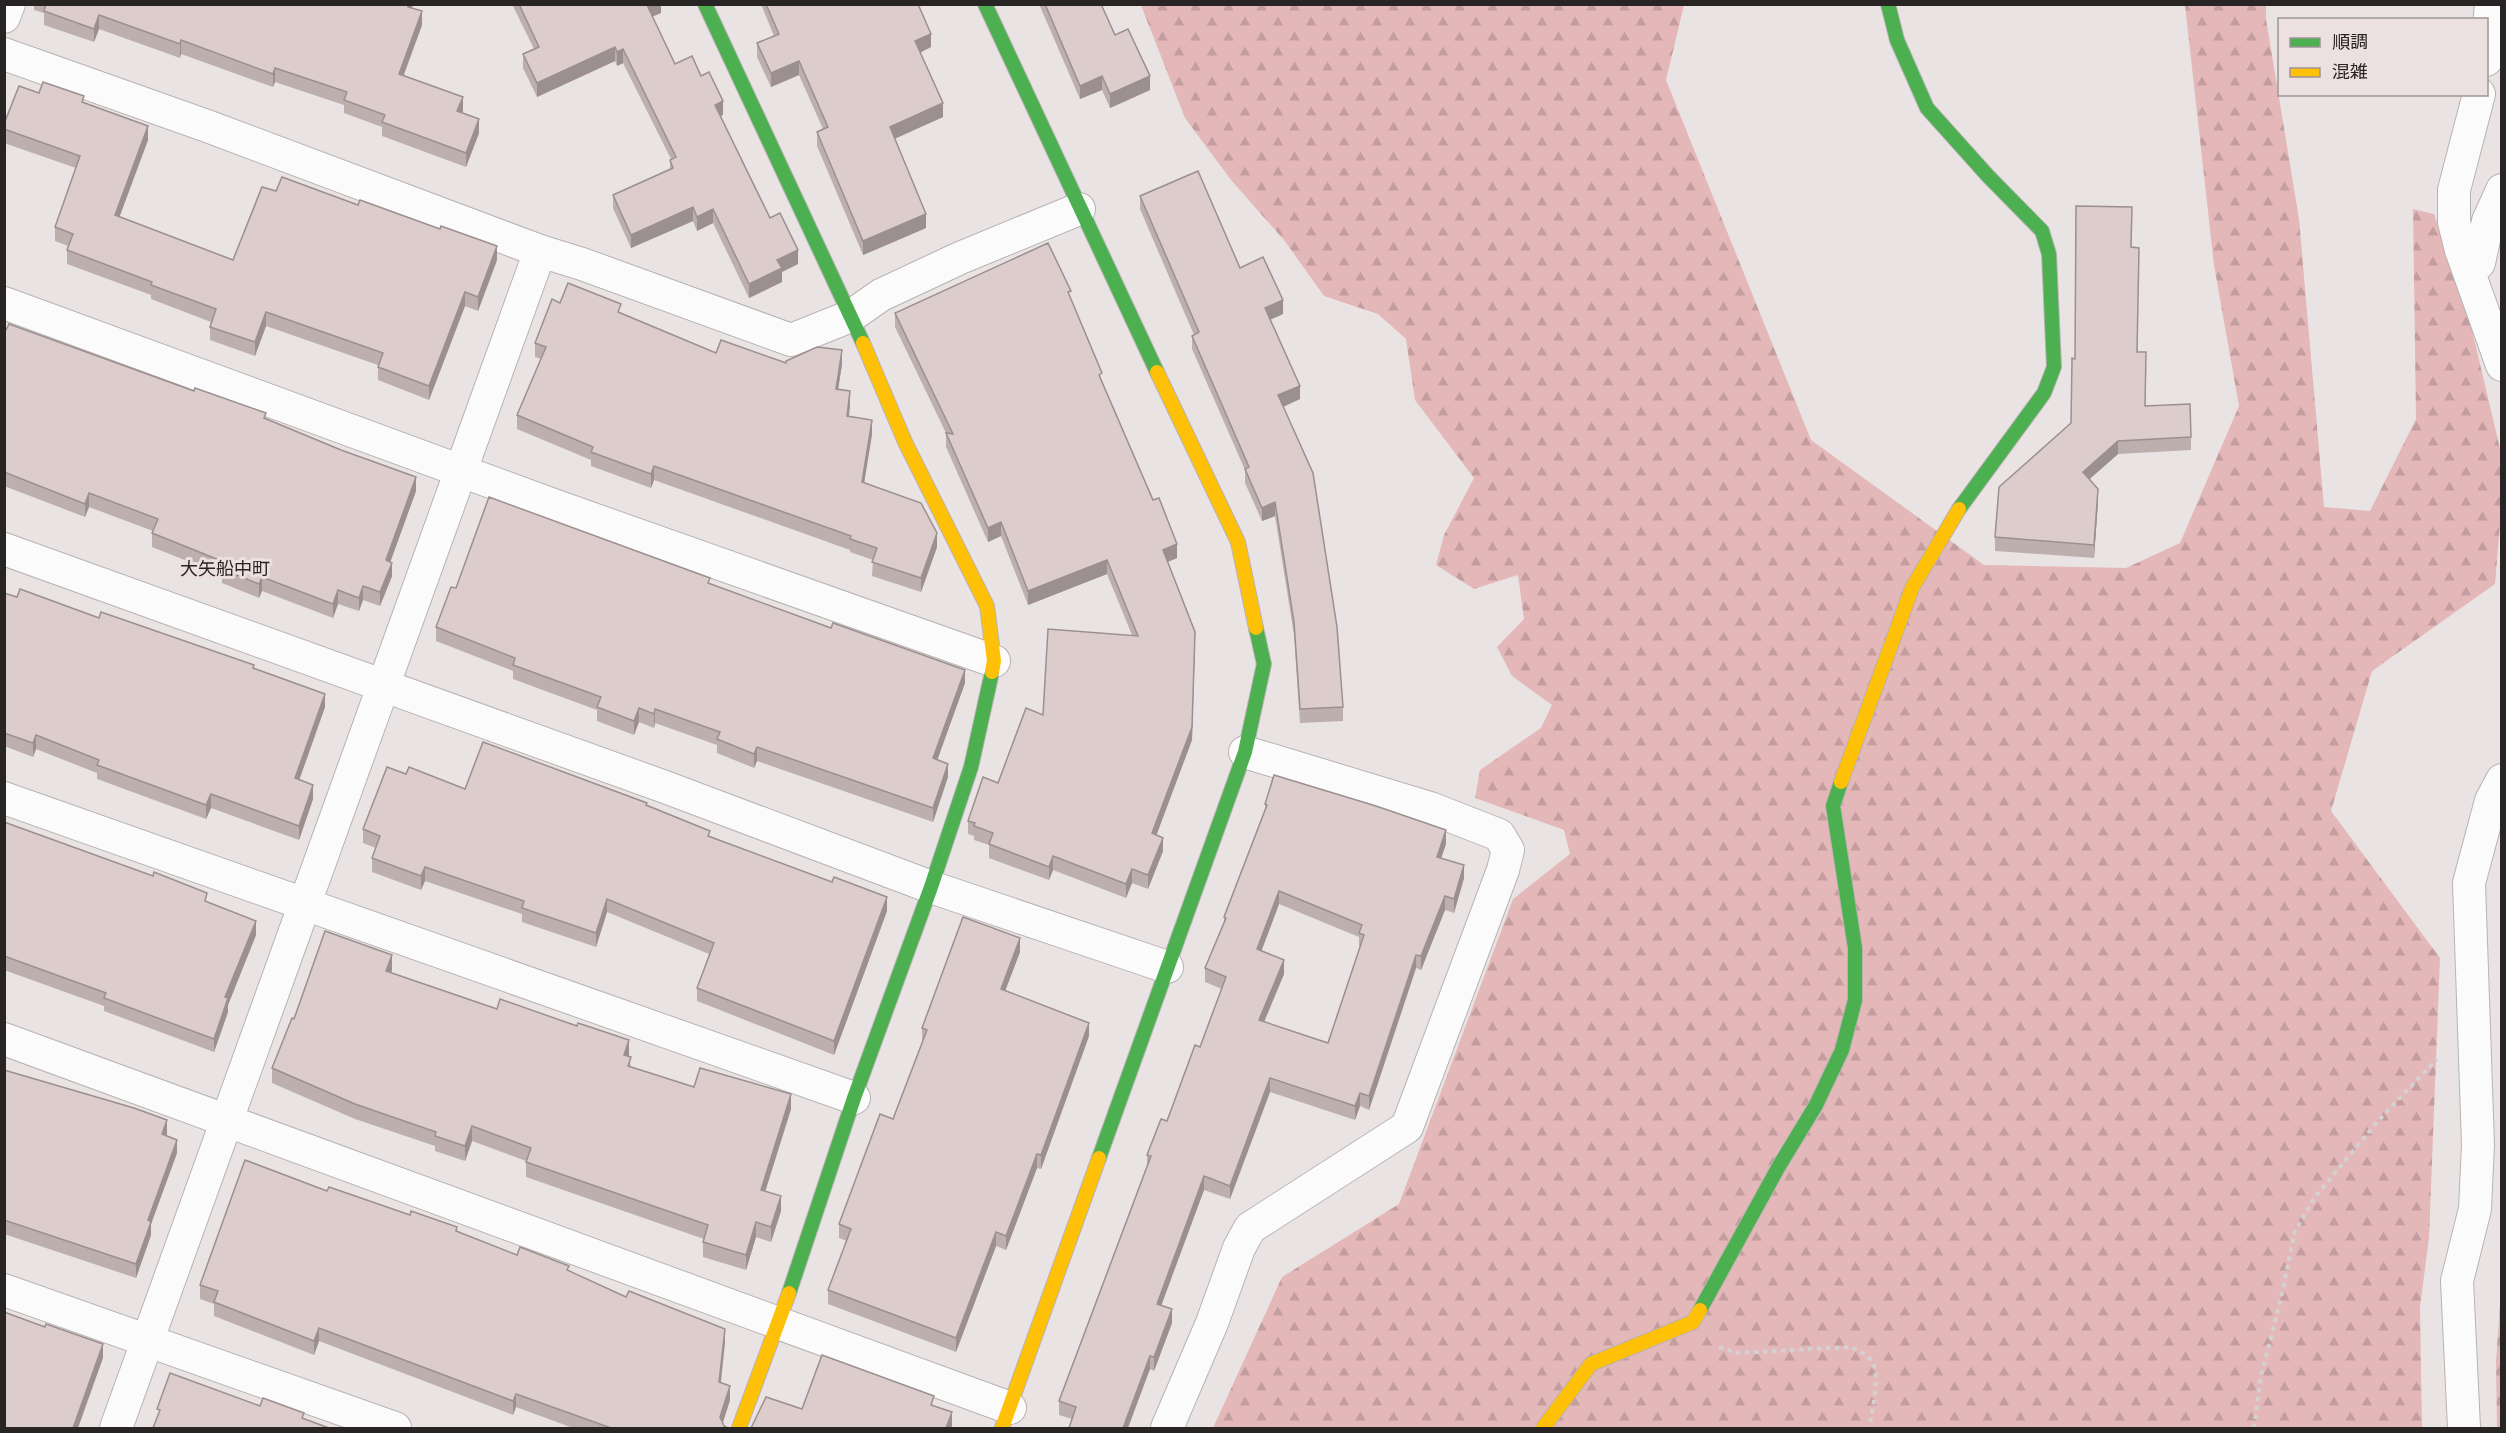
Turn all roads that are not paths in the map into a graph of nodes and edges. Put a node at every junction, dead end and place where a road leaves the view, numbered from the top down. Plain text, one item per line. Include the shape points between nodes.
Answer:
1 (9, 4) edge
2 (705, 4) edge
3 (985, 4) edge
4 (1887, 4) edge
5 (2491, 4) edge
6 (4, 17) edge
7 (2488, 46) edge
8 (4, 54) edge
9 (2478, 96) edge
10 (2502, 190) edge
11 (1079, 209) junction
12 (540, 251) junction
13 (2469, 269) junction
14 (4, 303) edge
15 (851, 315) junction
16 (2502, 365) edge
17 (461, 469) junction
18 (4, 549) edge
19 (994, 661) junction
20 (384, 687) junction
21 (1245, 752) junction
22 (2502, 780) edge
23 (4, 798) edge
24 (931, 887) junction
25 (305, 903) junction
26 (1167, 967) junction
27 (4, 1039) edge
28 (854, 1098) junction
29 (226, 1119) junction
30 (4, 1290) edge
31 (779, 1323) junction
32 (146, 1340) junction
33 (1006, 1418) edge
34 (116, 1428) edge
35 (395, 1428) edge
36 (739, 1428) edge
37 (1167, 1428) edge
38 (1543, 1428) edge
39 (2464, 1428) edge

1 - 6 street
2 - 15 street
3 - 11 street
4 - 38 street via 1897,40 1927,108 2042,231 2049,254 2054,367 2044,393 1950,522 1912,588 1833,806 1855,948 1855,1000 1842,1050 1816,1105 1693,1322 1591,1364
5 - 7 street
8 - 12 street
9 - 13 street via 2454,190 2454,222
10 - 13 street via 2488,221 2479,263
11 - 15 street via 891,290
11 - 21 street via 1238,542 1264,664
12 - 15 street via 791,340
12 - 17 street
13 - 16 street
14 - 17 street
15 - 19 street via 905,442 987,606
17 - 19 street
17 - 20 street
18 - 20 street
19 - 24 street via 971,766
20 - 24 street
20 - 25 street
21 - 26 street
21 - 37 street via 1430,808 1499,835 1508,850 1407,1127 1250,1228
22 - 39 street via 2491,801 2469,883 2478,1145 2475,1209 2457,1281
23 - 25 street
24 - 26 street
24 - 28 street
25 - 28 street
25 - 29 street
26 - 33 street
27 - 29 street
28 - 31 street
29 - 31 street
29 - 32 street
30 - 32 street
31 - 33 street
31 - 36 street
32 - 34 street
32 - 35 street

